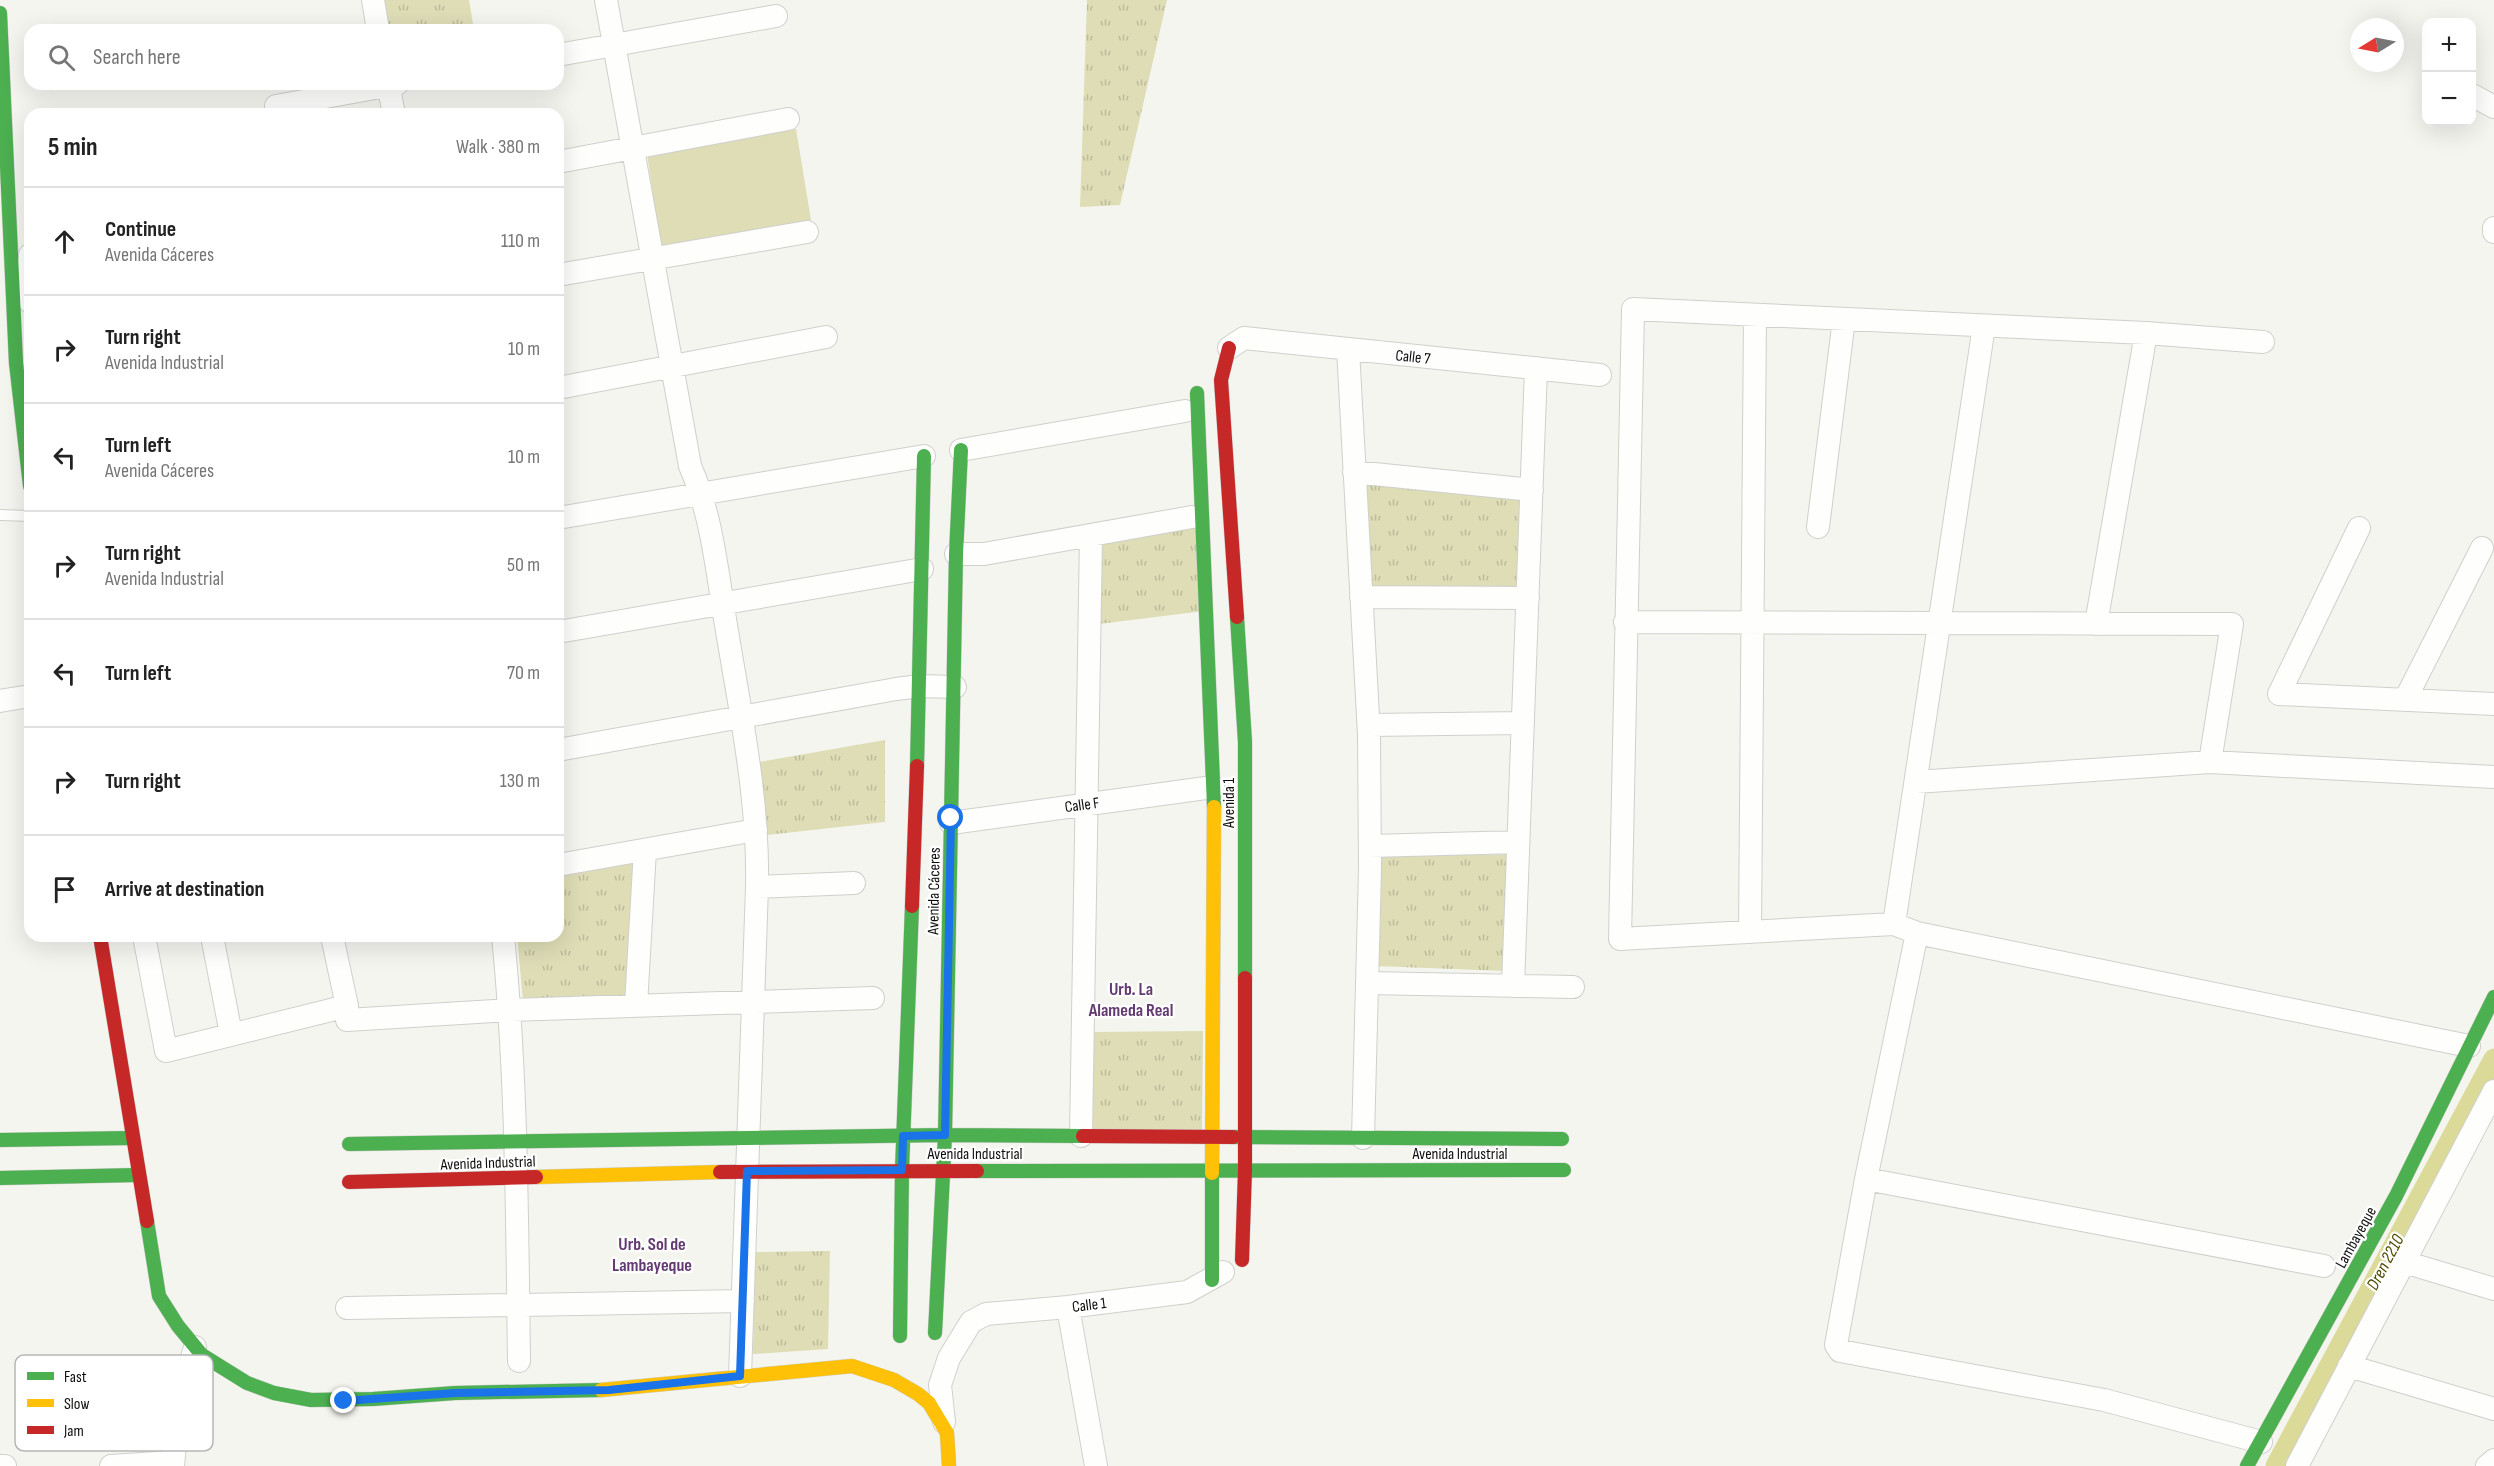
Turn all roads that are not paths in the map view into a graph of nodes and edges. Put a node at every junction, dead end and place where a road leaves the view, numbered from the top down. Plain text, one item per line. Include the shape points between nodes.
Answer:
1 (373, 0) edge
2 (606, 0) edge
3 (0, 13) edge
4 (776, 16) dead end
5 (377, 24) edge
6 (614, 45) junction
7 (564, 54) edge
8 (360, 90) edge
9 (392, 90) edge
10 (2476, 97) edge
11 (276, 106) dead end
12 (2494, 106) edge
13 (393, 108) edge
14 (788, 119) dead end
15 (632, 148) junction
16 (564, 161) edge
17 (807, 232) dead end
18 (652, 259) junction
19 (564, 274) edge
20 (1755, 315) junction
21 (1844, 319) junction
22 (1984, 326) junction
23 (2146, 333) junction
24 (826, 338) dead end
25 (2263, 342) dead end
26 (1229, 348) joint
27 (1348, 349) junction
28 (672, 366) junction
29 (1536, 368) junction
30 (1600, 375) dead end
31 (564, 387) edge
32 (1191, 402) joint
33 (24, 433) edge
34 (961, 450) joint
35 (924, 456) joint
36 (1354, 472) junction
37 (1532, 490) junction
38 (702, 493) junction
39 (0, 515) edge
40 (24, 516) edge
41 (564, 517) edge
42 (1192, 517) dead end
43 (1818, 527) dead end
44 (2359, 528) dead end
45 (1091, 535) junction
46 (2481, 548) dead end
47 (956, 554) junction
48 (922, 569) junction
49 (1362, 597) junction
50 (1528, 598) junction
51 (722, 603) junction
52 (1625, 622) junction
53 (1753, 622) junction
54 (1940, 623) junction
55 (2096, 624) junction
56 (564, 631) edge
57 (920, 686) junction
58 (955, 687) junction
59 (24, 697) edge
60 (2405, 700) junction
61 (0, 701) edge
62 (2494, 704) edge
63 (741, 716) junction
64 (1523, 723) junction
65 (1369, 725) junction
66 (564, 749) edge
67 (2210, 762) junction
68 (2494, 777) edge
69 (1916, 782) junction
70 (1213, 787) junction
71 (1085, 804) junction
72 (951, 823) junction
73 (756, 830) junction
74 (1518, 842) junction
75 (1370, 846) junction
76 (645, 850) junction
77 (564, 864) edge
78 (854, 883) dead end
79 (757, 887) junction
80 (1894, 924) junction
81 (1750, 932) junction
82 (1917, 933) junction
83 (101, 942) edge
84 (145, 942) edge
85 (213, 942) edge
86 (333, 942) edge
87 (505, 942) edge
88 (1367, 983) junction
89 (1513, 986) junction
90 (1573, 987) dead end
91 (2494, 997) edge
92 (873, 998) dead end
93 (753, 1002) junction
94 (636, 1005) junction
95 (347, 1006) junction
96 (511, 1010) junction
97 (2488, 1022) edge
98 (231, 1034) junction
99 (2469, 1046) junction
100 (2494, 1091) edge
101 (945, 1135) junction
102 (903, 1136) junction
103 (1081, 1136) junction
104 (748, 1137) junction
105 (1212, 1137) junction
106 (1245, 1137) junction
107 (132, 1138) junction
108 (1363, 1138) junction
109 (1562, 1139) dead end
110 (0, 1140) edge
111 (516, 1141) junction
112 (349, 1144) dead end
113 (902, 1170) junction
114 (943, 1170) junction
115 (1212, 1170) junction
116 (1245, 1170) junction
117 (1564, 1170) dead end
118 (747, 1171) junction
119 (138, 1175) junction
120 (0, 1178) edge
121 (517, 1178) junction
122 (1866, 1179) junction
123 (349, 1182) dead end
124 (1242, 1260) joint
125 (2404, 1262) junction
126 (2324, 1266) dead end
127 (1212, 1280) junction
128 (2494, 1289) edge
129 (743, 1301) junction
130 (519, 1305) junction
131 (1068, 1307) junction
132 (347, 1308) dead end
133 (936, 1333) joint
134 (900, 1336) dead end
135 (195, 1347) junction
136 (193, 1355) edge
137 (202, 1355) edge
138 (949, 1358) junction
139 (519, 1361) dead end
140 (213, 1362) edge
141 (2349, 1366) junction
142 (740, 1376) junction
143 (2494, 1409) edge
144 (946, 1430) junction
145 (2261, 1442) junction
146 (2494, 1460) edge
147 (173, 1464) edge
148 (0, 1466) edge
149 (5, 1466) edge
150 (111, 1466) edge
151 (949, 1466) edge
152 (1096, 1466) edge
153 (2247, 1466) edge
154 (2299, 1466) edge
155 (2487, 1466) edge

1 - 5 street
2 - 6 street
3 - 33 street via 16,363
4 - 6 street
6 - 7 street
6 - 15 street
8 - 11 street
9 - 13 street
10 - 12 street
14 - 15 street
15 - 16 street
15 - 18 street
17 - 18 street
18 - 19 street
18 - 28 street
20 - 21 street
20 - 52 street via 1633,309
20 - 53 street
21 - 22 street
21 - 43 street
22 - 23 street
22 - 54 street
23 - 25 street
23 - 55 street
24 - 28 street
26 - 27 street, Calle 7 via 1244,338
26 - 106 street, Avenida 1 via 1221,380 1245,742
27 - 29 street, Calle 7
27 - 36 street
28 - 31 street
28 - 38 street via 690,466
29 - 30 street, Calle 7
29 - 37 street
32 - 34 street
32 - 70 street, Avenida 1
34 - 47 street, Avenida Cáceres
35 - 38 street
35 - 48 street, Avenida Cáceres
36 - 37 street
36 - 49 street
37 - 50 street
38 - 41 street
38 - 51 street
39 - 40 lane
42 - 45 street
44 - 60 street via 2279,694
45 - 47 street via 984,554
45 - 71 street
46 - 60 street
47 - 58 street, Avenida Cáceres
48 - 51 street
48 - 57 street, Avenida Cáceres
49 - 50 street
49 - 65 street
50 - 64 street
51 - 56 street
51 - 63 street
52 - 53 street
52 - 81 street via 1620,939
53 - 54 street
53 - 81 street
54 - 55 street
54 - 69 street
55 - 67 street via 2232,624
57 - 58 street
57 - 63 street
57 - 102 street, Avenida Cáceres
58 - 72 street, Avenida Cáceres
59 - 61 street
60 - 62 street
63 - 66 street
63 - 73 street
64 - 65 street
64 - 74 street
65 - 75 street
67 - 68 street
67 - 69 street
69 - 80 street
70 - 71 street, Calle F
70 - 105 street, Avenida 1
71 - 72 street, Calle F
71 - 103 street
72 - 101 street, Avenida Cáceres
73 - 76 street
73 - 79 street
74 - 75 street
74 - 89 street
75 - 88 street
76 - 77 street
76 - 94 street
78 - 79 street
79 - 93 street
80 - 81 street
80 - 82 street
82 - 99 street
82 - 122 street
83 - 107 street
84 - 98 street via 165,1051
85 - 98 street
86 - 95 street
87 - 96 street
88 - 89 street
88 - 108 street
89 - 90 street
91 - 97 street, Lambayeque
92 - 93 street
93 - 94 street
93 - 104 street
94 - 96 street
95 - 96 street via 347,1020
95 - 98 street
96 - 111 street
97 - 99 street, Lambayeque
99 - 145 street, Lambayeque via 2397,1196
100 - 125 street
101 - 102 street, Avenida Industrial
101 - 103 street, Avenida Industrial
101 - 114 street, Avenida Cáceres
102 - 104 street, Avenida Industrial
102 - 113 street, Avenida Cáceres
103 - 105 street, Avenida Industrial
104 - 111 street, Avenida Industrial
104 - 118 street
105 - 106 street, Avenida Industrial
105 - 115 street, Avenida 1
106 - 108 street, Avenida Industrial
106 - 116 street, Avenida 1
107 - 110 street
107 - 119 street
108 - 109 street, Avenida Industrial
111 - 112 street, Avenida Industrial
111 - 121 street
113 - 114 street, Avenida Industrial
113 - 118 street, Avenida Industrial
113 - 134 street, Avenida Cáceres
114 - 115 street, Avenida Industrial
114 - 133 street, Avenida Cáceres
115 - 116 street, Avenida Industrial
115 - 127 street, Avenida 1
116 - 117 street, Avenida Industrial
116 - 124 street, Avenida 1
118 - 121 street, Avenida Industrial
118 - 129 street
119 - 120 street
119 - 135 street via 159,1296
121 - 123 street, Avenida Industrial
121 - 130 street
122 - 126 street
122 - 145 street via 1836,1345 1840,1351 2104,1400
124 - 127 street, Calle 1
125 - 128 street
125 - 141 street
127 - 131 street, Calle 1 via 1187,1292
129 - 130 street
129 - 142 street
130 - 132 street
130 - 139 street
131 - 138 street, Calle 1 via 986,1314 971,1322
131 - 152 street
133 - 138 street
135 - 136 street
135 - 137 street
138 - 144 street, Calle 1 via 940,1385
140 - 142 street via 247,1383 311,1400 609,1390
141 - 143 street
141 - 154 street
142 - 144 street via 852,1366 912,1387 926,1399
144 - 151 street
145 - 153 street, Lambayeque
146 - 155 street
147 - 150 street
148 - 149 street

